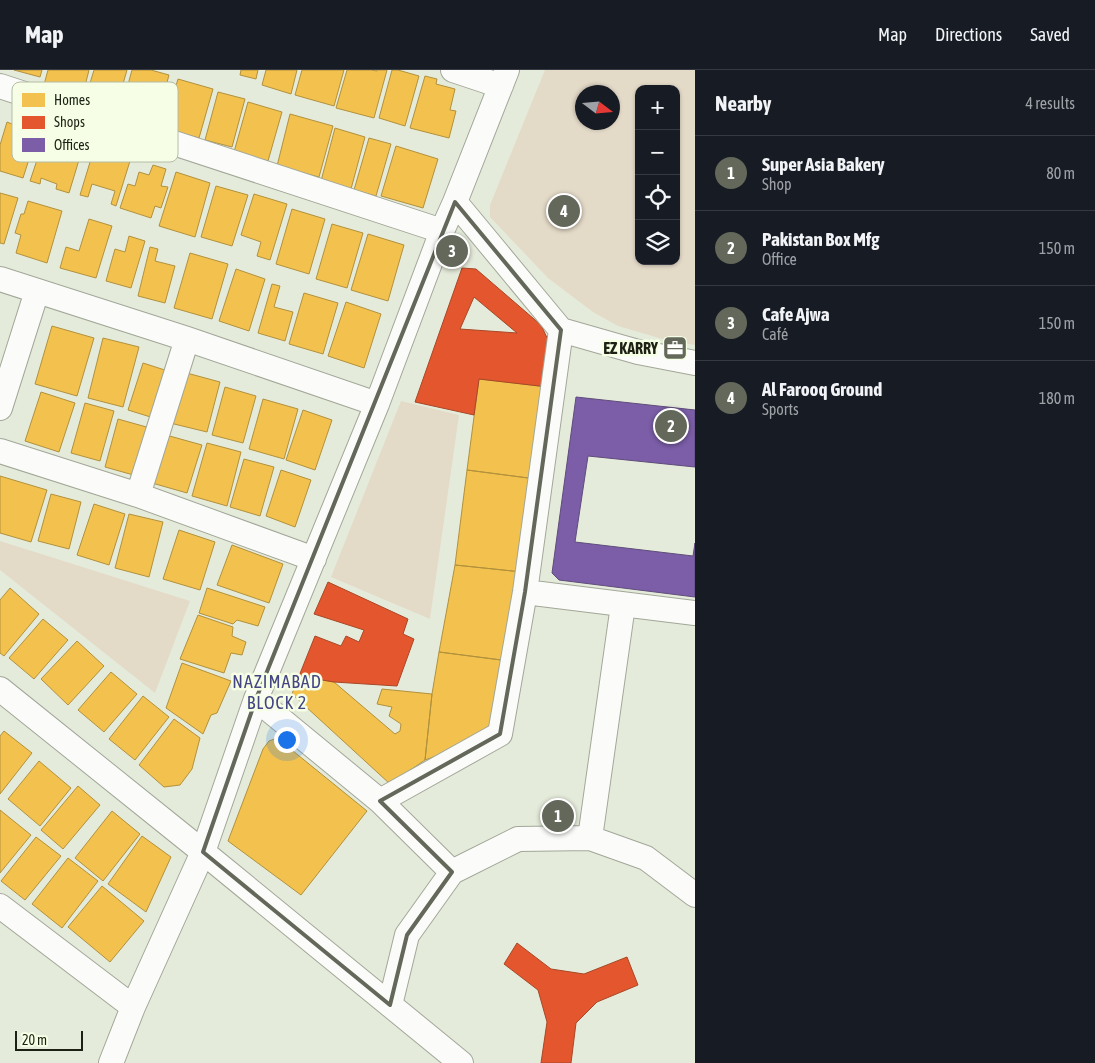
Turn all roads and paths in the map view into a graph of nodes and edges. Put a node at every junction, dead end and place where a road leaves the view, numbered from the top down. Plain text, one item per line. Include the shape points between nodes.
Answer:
1 (453, 70) edge
2 (504, 78) edge
3 (0, 86) edge
4 (12, 90) edge
5 (178, 144) edge
6 (455, 202) junction
7 (442, 231) junction
8 (0, 279) edge
9 (37, 292) junction
10 (561, 330) junction
11 (187, 338) junction
12 (695, 363) edge
13 (377, 404) junction
14 (0, 408) edge
15 (0, 451) edge
16 (138, 495) junction
17 (314, 559) junction
18 (526, 592) junction
19 (623, 605) junction
20 (695, 614) edge
21 (0, 689) edge
22 (256, 699) junction
23 (380, 801) junction
24 (590, 838) junction
25 (203, 852) junction
26 (452, 872) junction
27 (695, 895) edge
28 (0, 906) edge
29 (390, 1005) junction
30 (133, 1007) junction
31 (111, 1063) edge
32 (461, 1063) edge

1 - 2 street
2 - 6 street
3 - 4 street
5 - 7 street
6 - 7 street
6 - 10 street
7 - 13 street
8 - 9 street
9 - 11 street
9 - 14 street
10 - 12 street via 638,352
10 - 18 street
11 - 13 street
11 - 16 street
13 - 17 street
15 - 16 street
16 - 17 street
17 - 22 street
18 - 19 street
18 - 23 street via 500,734
19 - 20 street
19 - 24 street
21 - 25 street
22 - 23 street
22 - 25 street
23 - 26 street
24 - 26 street via 518,840
24 - 27 street via 646,858
25 - 29 street
25 - 30 street
26 - 29 street via 406,935
28 - 30 street
29 - 32 street
30 - 31 street

